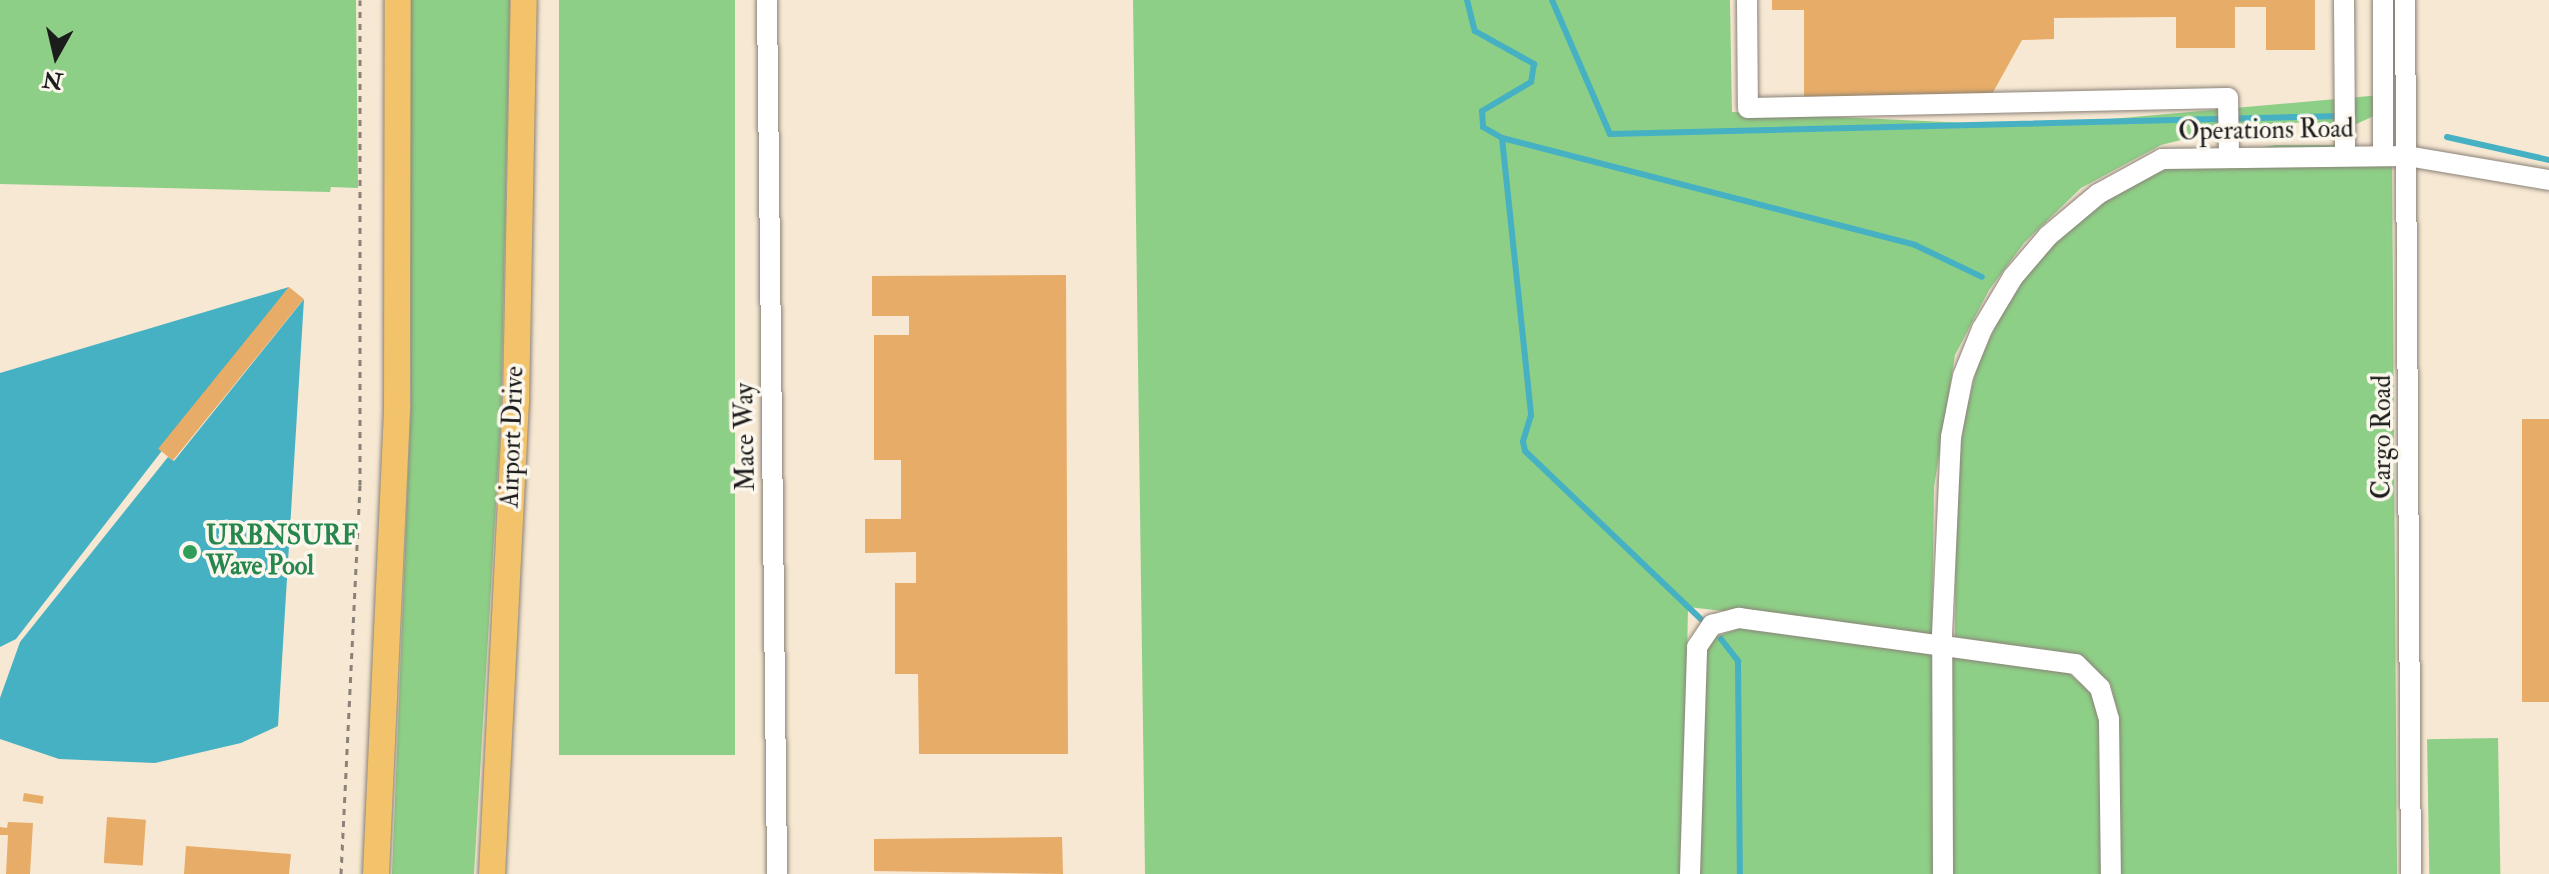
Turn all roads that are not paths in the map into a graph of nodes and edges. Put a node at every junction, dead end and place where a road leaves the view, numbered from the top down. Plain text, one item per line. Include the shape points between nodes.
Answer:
1 (398, 0) edge
2 (524, 0) edge
3 (767, 0) edge
4 (1747, 0) edge
5 (2344, 0) edge
6 (2383, 0) edge
7 (2405, 0) edge
8 (2229, 156) junction
9 (2345, 156) junction
10 (2383, 156) junction
11 (2407, 156) junction
12 (2549, 180) edge
13 (1942, 639) junction
14 (376, 874) edge
15 (492, 874) edge
16 (777, 874) edge
17 (1690, 874) edge
18 (1943, 874) edge
19 (2111, 874) edge
20 (2411, 874) edge

1 - 14 main road via 397,405
2 - 15 main road, Airport Drive via 516,401
3 - 16 street, Mace Way
4 - 8 street via 1748,108 2228,98
5 - 9 street
6 - 10 street
7 - 11 street, Cargo Road
8 - 9 street, Operations Road
8 - 13 street, Operations Road via 2162,159 2098,194 2048,236 2013,277 1982,329 1963,376 1951,437
9 - 10 street, Operations Road
10 - 11 street, Operations Road
11 - 12 street, Operations Road
11 - 20 street, Cargo Road
13 - 17 street via 1739,618 1712,625 1697,647 1695,667
13 - 18 street, Operations Road
13 - 19 street via 2076,664 2100,688 2109,719

